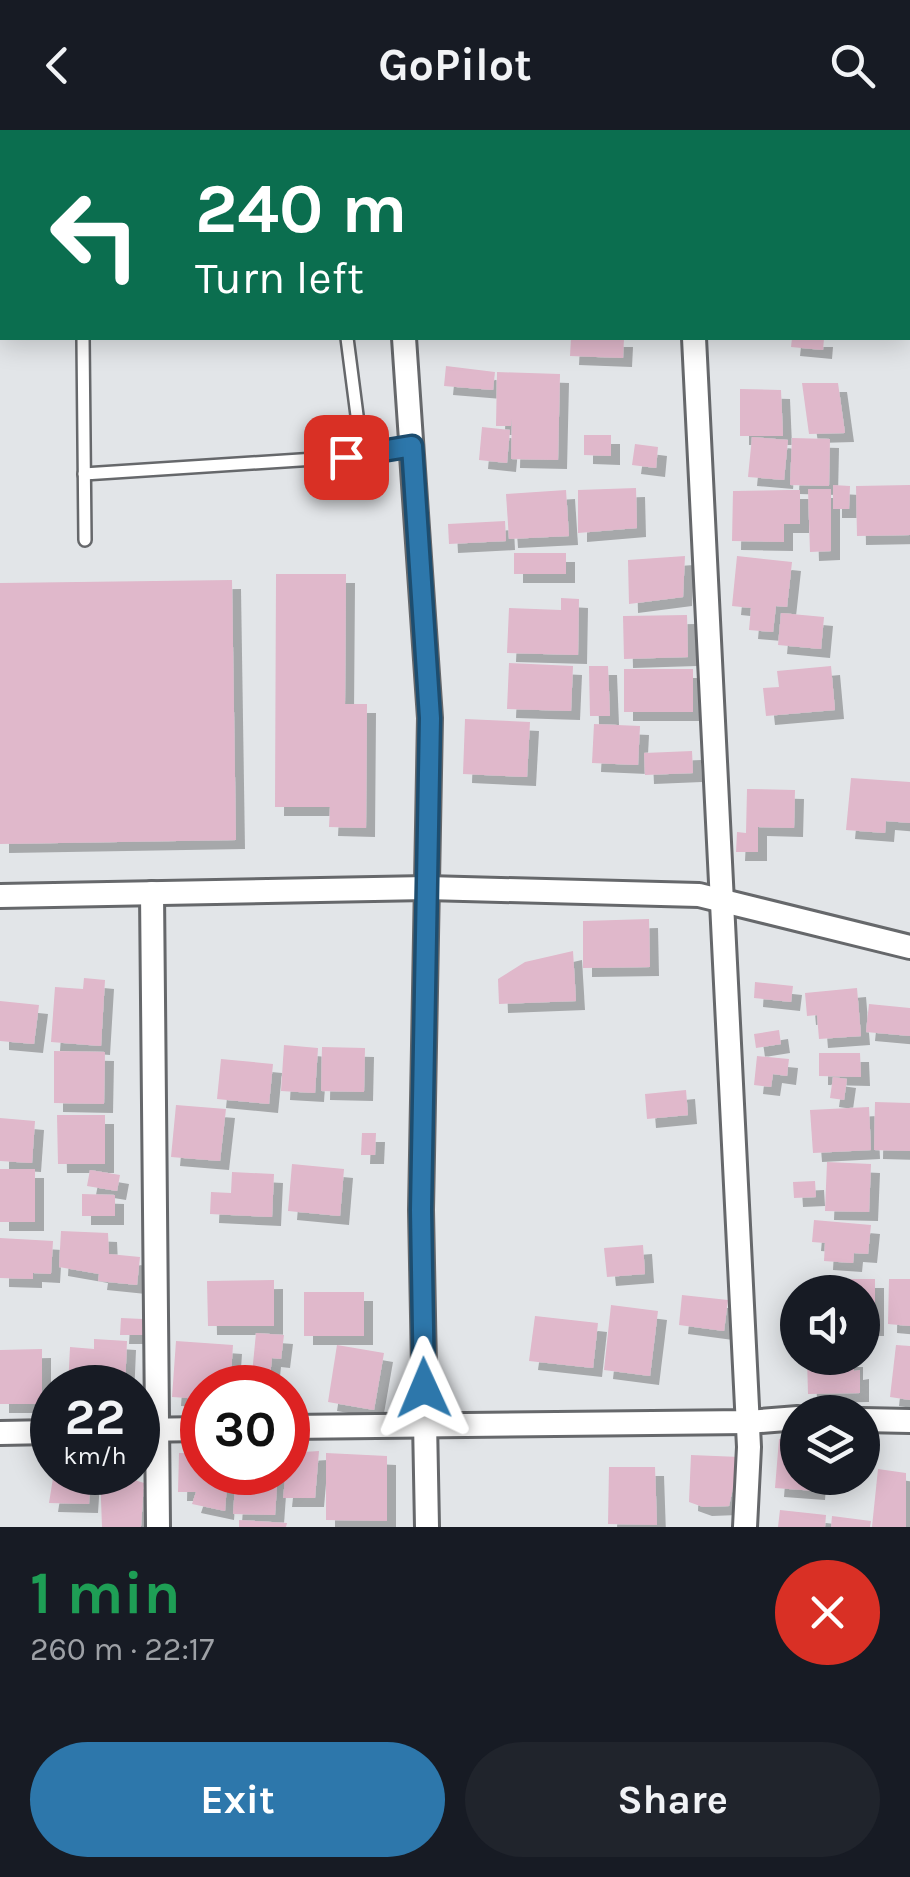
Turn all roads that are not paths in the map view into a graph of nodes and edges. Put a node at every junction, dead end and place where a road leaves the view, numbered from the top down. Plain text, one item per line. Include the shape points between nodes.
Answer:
1 (83, 340) edge
2 (347, 340) edge
3 (404, 340) edge
4 (694, 340) edge
5 (412, 446) junction
6 (362, 454) junction
7 (84, 474) junction
8 (84, 540) dead end
9 (427, 888) junction
10 (152, 893) junction
11 (0, 896) edge
12 (720, 900) junction
13 (910, 947) edge
14 (148, 1365) edge
15 (780, 1419) edge
16 (880, 1421) edge
17 (748, 1422) junction
18 (910, 1422) edge
19 (425, 1424) junction
20 (310, 1427) edge
21 (30, 1432) edge
22 (0, 1433) edge
23 (154, 1495) edge
24 (158, 1527) edge
25 (427, 1527) edge
26 (745, 1527) edge

1 - 7 lane
2 - 6 lane
3 - 5 street
4 - 12 street
5 - 6 lane
5 - 9 street via 430,718
6 - 7 lane
7 - 8 lane
9 - 10 street
9 - 12 street
9 - 19 street
10 - 11 street
10 - 14 street
12 - 13 street
12 - 17 street
15 - 17 street
16 - 18 street
17 - 19 street
17 - 26 street
19 - 20 street
19 - 25 street
21 - 22 street
23 - 24 street

